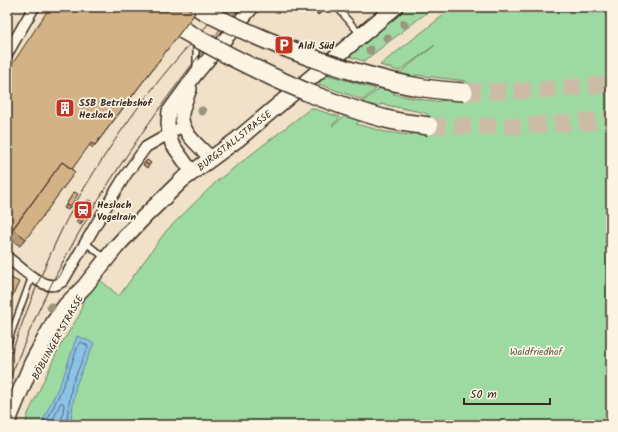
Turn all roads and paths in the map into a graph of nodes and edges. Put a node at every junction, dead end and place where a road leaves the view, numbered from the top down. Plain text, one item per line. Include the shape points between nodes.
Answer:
1 (34, 7) edge
2 (145, 7) edge
3 (197, 7) edge
4 (252, 7) edge
5 (396, 7) edge
6 (341, 12) dead end
7 (195, 32) dead end
8 (361, 36) junction
9 (7, 54) edge
10 (195, 76) junction
11 (464, 92) tunnel mouth
12 (183, 126) junction
13 (429, 126) tunnel mouth
14 (169, 134) junction
15 (211, 158) junction
16 (192, 172) junction
17 (86, 242) junction
18 (7, 257) edge
19 (106, 259) junction
20 (32, 276) junction
21 (85, 286) junction
22 (7, 344) edge
23 (7, 423) edge
24 (15, 425) edge

1 - 9 street
2 - 13 highway, bridge via 238,61 285,83 332,102 390,120
3 - 11 highway, bridge via 249,33 337,66 425,88
4 - 10 street
5 - 8 main road, BURGSTALLSTRASSE
6 - 8 lane
7 - 10 lane
8 - 15 main road, BURGSTALLSTRASSE
10 - 12 street via 184,107
10 - 14 street via 169,111
12 - 14 street
12 - 15 street
14 - 16 street via 172,144
14 - 17 street via 146,147 125,176
15 - 16 main road, BURGSTALLSTRASSE
16 - 19 main road, BURGSTALLSTRASSE via 143,218
17 - 19 lane
17 - 20 street via 63,281 50,286
18 - 20 street
19 - 21 main road, BURGSTALLSTRASSE
20 - 22 lane
21 - 23 main road, BÖBLINGER STRASSE via 66,304 43,340
21 - 24 main road, BÖBLINGER STRASSE via 39,366

